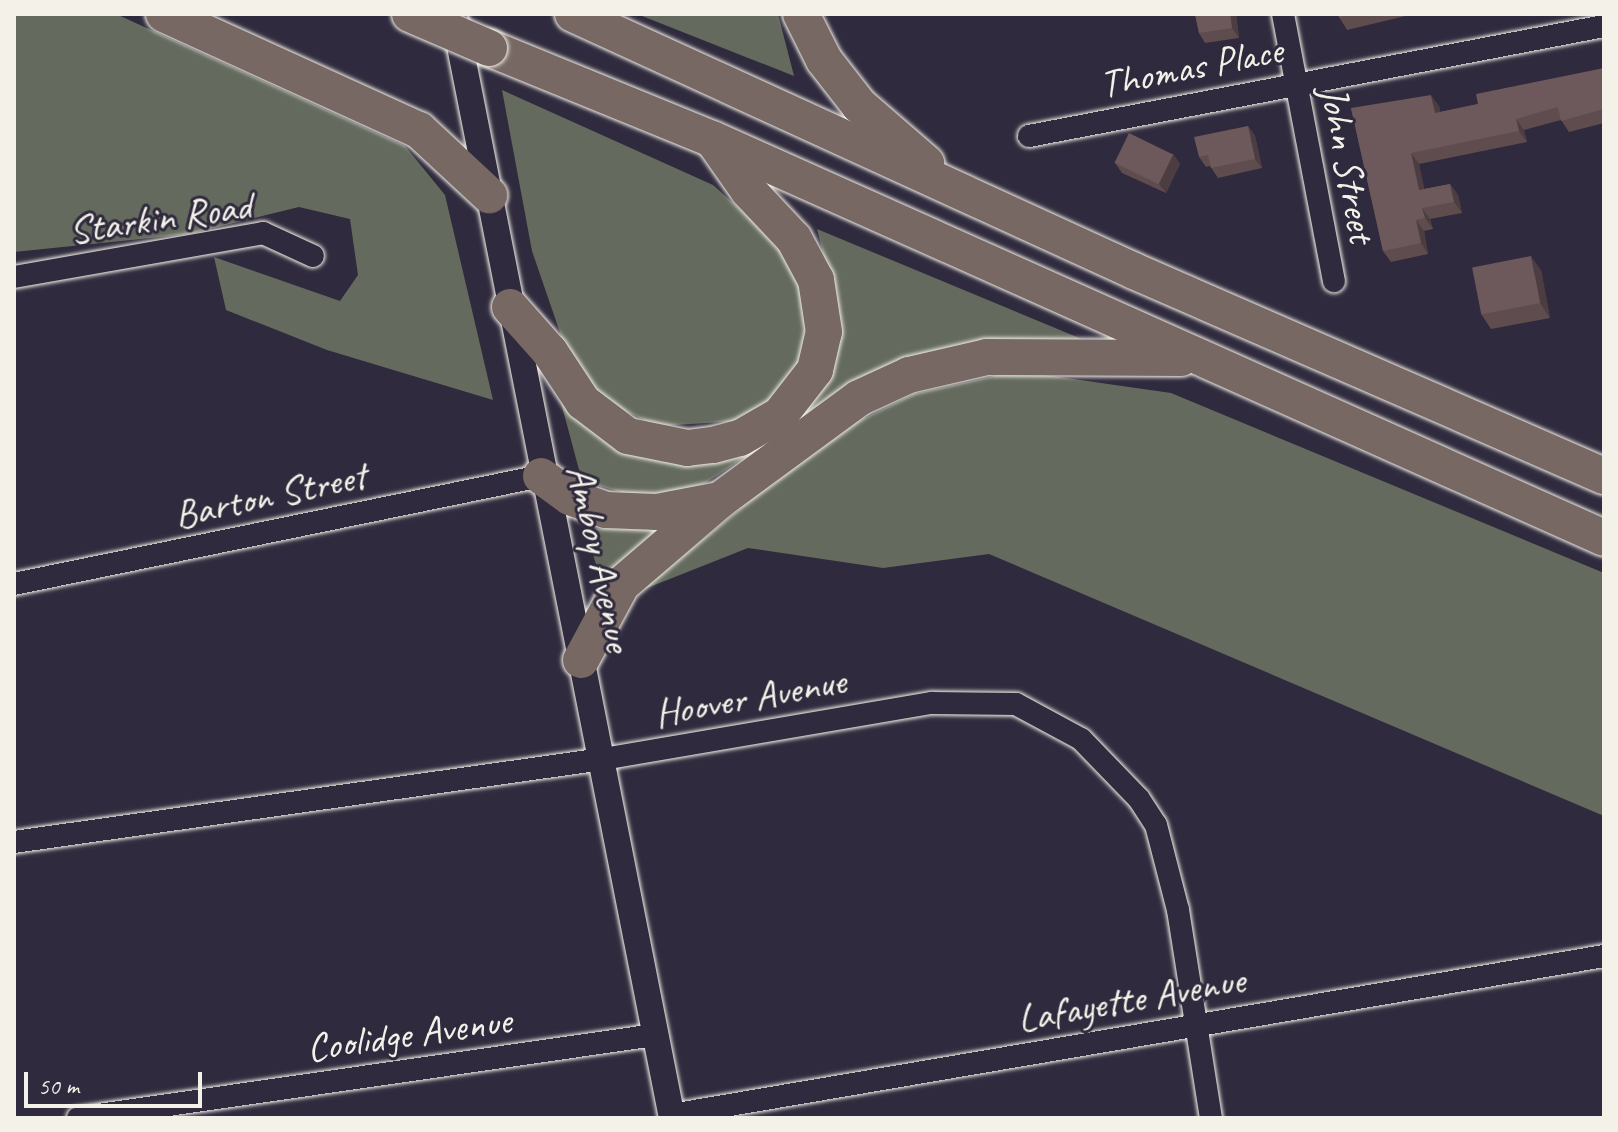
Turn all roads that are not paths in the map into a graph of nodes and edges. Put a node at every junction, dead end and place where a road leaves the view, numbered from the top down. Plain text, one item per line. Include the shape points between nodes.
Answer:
1 (164, 14) edge
2 (410, 14) edge
3 (453, 14) edge
4 (573, 14) edge
5 (801, 14) edge
6 (1283, 14) edge
7 (1604, 26) edge
8 (1296, 83) junction
9 (1029, 136) dead end
10 (712, 139) junction
11 (958, 191) junction
12 (489, 195) junction
13 (313, 256) dead end
14 (14, 277) edge
15 (1334, 281) dead end
16 (510, 307) junction
17 (1199, 359) junction
18 (541, 476) junction
19 (1604, 476) edge
20 (720, 500) junction
21 (1604, 538) edge
22 (14, 584) edge
23 (581, 660) junction
24 (603, 759) junction
25 (14, 842) edge
26 (1604, 956) edge
27 (1197, 1024) junction
28 (655, 1035) junction
29 (671, 1117) edge
30 (78, 1118) edge
31 (1211, 1118) edge

1 - 12 highway via 419,130
2 - 10 highway, bridge
3 - 12 street, Amboy Avenue
4 - 11 highway
5 - 11 highway via 824,60 859,105
6 - 8 street, John Street
7 - 8 street, Thomas Place
8 - 9 street, Thomas Place
8 - 15 street, John Street
10 - 16 highway via 748,190 794,239 816,280 824,332 815,370 780,415 740,438 713,445 687,448 628,436 583,402 550,352
10 - 17 highway
11 - 19 highway
12 - 16 street, Amboy Avenue
13 - 14 street, Starkin Road via 263,233
16 - 18 street, Amboy Avenue
17 - 20 highway via 1038,354 987,357 909,375 859,398
17 - 21 highway
18 - 20 highway via 570,497 606,510 657,512
18 - 22 street, Barton Street
18 - 23 street, Amboy Avenue
20 - 23 highway via 622,584
23 - 24 street, Amboy Avenue
24 - 25 street, Hoover Avenue
24 - 27 street, Hoover Avenue via 932,703 1016,704 1081,739 1139,799 1156,825 1178,910
24 - 28 street, Amboy Avenue
26 - 27 street, Lafayette Avenue
27 - 29 street, Lafayette Avenue
27 - 31 street, Hoover Avenue
28 - 29 street, Amboy Avenue
28 - 30 street, Coolidge Avenue

